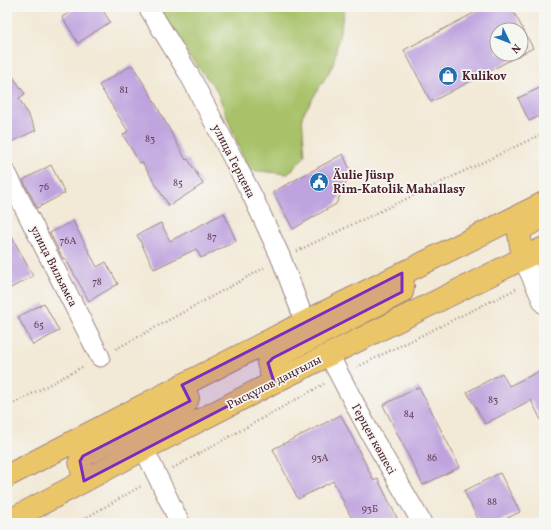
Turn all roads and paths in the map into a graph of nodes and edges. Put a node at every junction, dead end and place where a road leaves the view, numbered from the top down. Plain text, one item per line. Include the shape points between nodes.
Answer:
1 (148, 7) edge
2 (7, 174) edge
3 (544, 203) edge
4 (544, 216) edge
5 (544, 248) edge
6 (523, 258) junction
7 (402, 273) junction
8 (533, 280) junction
9 (544, 304) edge
10 (305, 322) junction
11 (328, 355) junction
12 (100, 358) dead end
13 (339, 376) junction
14 (274, 382) junction
15 (182, 385) junction
16 (144, 449) junction
17 (7, 476) edge
18 (157, 477) junction
19 (84, 481) junction
20 (7, 522) edge
21 (77, 523) edge
22 (180, 523) edge
23 (422, 523) edge

1 - 10 street, улица Герцена via 190,74 253,197 281,258
2 - 12 street, улица Вильямса
3 - 7 main road
4 - 6 main road via 524,227 519,233
5 - 6 main road, Рысқұлов даңғылы
6 - 8 street
6 - 11 main road, Рысқұлов даңғылы
7 - 10 main road
7 - 14 main road via 402,292 273,358 268,363
8 - 9 street
8 - 13 path
10 - 15 main road
11 - 13 street, Герцен көшесі
11 - 14 main road, Рысқұлов даңғылы
13 - 18 path
13 - 23 street, Герцен көшесі
14 - 16 main road, Рысқұлов даңғылы
15 - 17 main road
15 - 19 main road via 188,398 186,403 84,456 80,461
16 - 18 street
16 - 19 main road, Рысқұлов даңғылы
18 - 21 path
18 - 22 street
19 - 20 main road, Рысқұлов даңғылы

